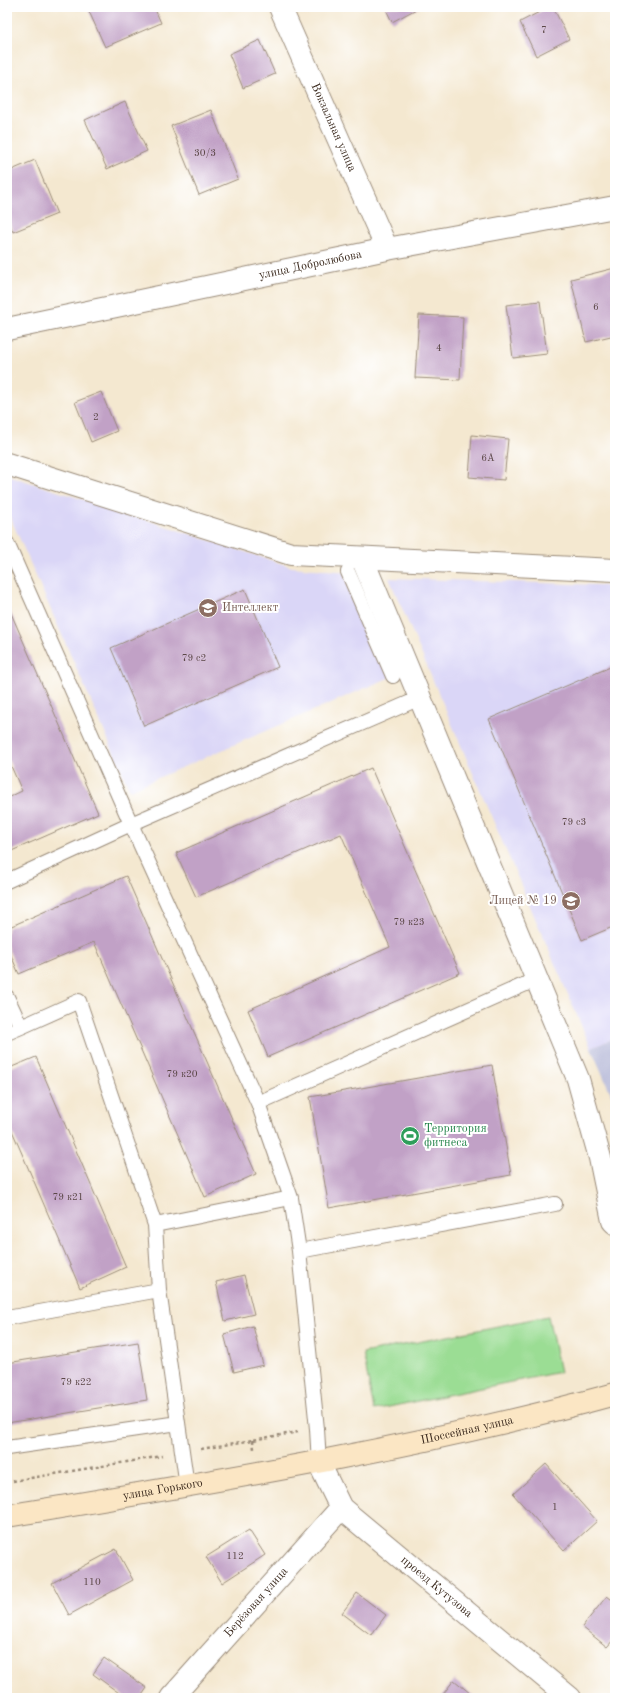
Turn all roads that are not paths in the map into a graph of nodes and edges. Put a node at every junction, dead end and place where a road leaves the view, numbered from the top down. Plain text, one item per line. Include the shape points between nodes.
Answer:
1 (280, 7) edge
2 (615, 207) edge
3 (388, 249) junction
4 (7, 329) edge
5 (7, 464) edge
6 (7, 542) edge
7 (356, 565) junction
8 (615, 570) edge
9 (394, 676) dead end
10 (420, 698) junction
11 (131, 824) junction
12 (7, 881) edge
13 (537, 980) junction
14 (7, 997) edge
15 (21, 1027) junction
16 (7, 1033) edge
17 (258, 1103) junction
18 (291, 1198) junction
19 (555, 1204) dead end
20 (615, 1223) edge
21 (155, 1225) junction
22 (299, 1251) junction
23 (159, 1290) junction
24 (7, 1318) edge
25 (615, 1394) edge
26 (178, 1423) junction
27 (7, 1448) edge
28 (319, 1463) junction
29 (187, 1486) junction
30 (341, 1508) junction
31 (7, 1516) edge
32 (171, 1698) edge
33 (570, 1698) edge

1 - 3 street, Вокзальная улица
2 - 3 street, улица Добролюбова
3 - 4 street, улица Добролюбова
5 - 7 street via 290,554
6 - 11 lane
7 - 8 street
7 - 9 lane
7 - 10 street
10 - 11 lane
10 - 13 street
11 - 12 lane
11 - 17 lane
13 - 17 lane
13 - 20 street via 578,1079
14 - 15 lane
15 - 16 lane
15 - 21 lane via 79,1001
17 - 18 lane
18 - 21 lane
18 - 22 lane
19 - 22 lane
21 - 23 lane
22 - 28 lane
23 - 24 lane
23 - 26 lane
25 - 28 main road, Шоссейная улица via 534,1416
26 - 27 lane
26 - 29 lane
28 - 29 main road, улица Горького
28 - 30 street, проезд Кутузова
29 - 31 main road, улица Горького
30 - 32 street, Берёзовая улица
30 - 33 street, проезд Кутузова

